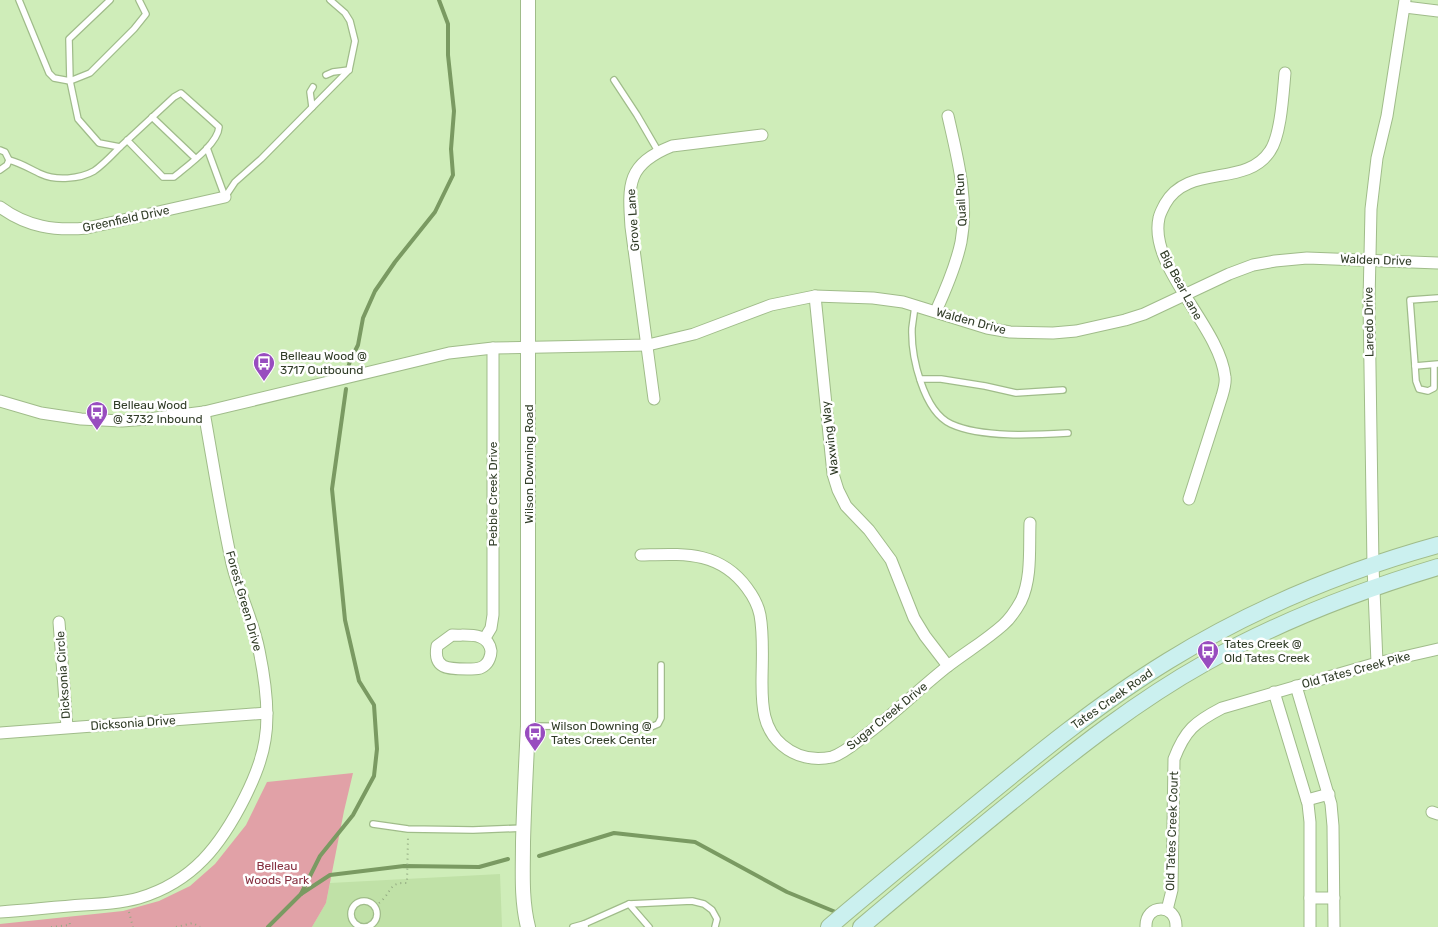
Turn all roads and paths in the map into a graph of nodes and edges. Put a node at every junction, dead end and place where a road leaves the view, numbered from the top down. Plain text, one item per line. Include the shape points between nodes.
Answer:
1 (19, 0) edge
2 (110, 0) edge
3 (139, 0) edge
4 (330, 0) edge
5 (528, 0) edge
6 (1405, 3) edge
7 (1438, 11) edge
8 (349, 70) junction
9 (1284, 73) dead end
10 (326, 75) dead end
11 (614, 80) dead end
12 (70, 81) junction
13 (313, 87) dead end
14 (312, 107) junction
15 (948, 116) dead end
16 (152, 117) junction
17 (762, 135) dead end
18 (127, 140) junction
19 (120, 146) junction
20 (207, 148) junction
21 (0, 150) edge
22 (658, 151) junction
23 (195, 158) junction
24 (9, 160) junction
25 (0, 170) edge
26 (225, 198) junction
27 (0, 208) edge
28 (1369, 261) junction
29 (1438, 263) edge
30 (1185, 294) junction
31 (815, 296) junction
32 (1438, 298) edge
33 (916, 306) junction
34 (936, 311) junction
35 (648, 345) junction
36 (529, 347) junction
37 (493, 348) junction
38 (1436, 364) edge
39 (1415, 366) junction
40 (920, 378) junction
41 (1063, 390) dead end
42 (654, 399) dead end
43 (0, 401) edge
44 (204, 412) junction
45 (1068, 433) dead end
46 (1189, 500) dead end
47 (1030, 523) dead end
48 (1438, 545) edge
49 (641, 555) dead end
50 (1373, 566) junction
51 (1438, 567) edge
52 (1374, 588) junction
53 (59, 622) dead end
54 (485, 638) junction
55 (1438, 648) edge
56 (1377, 663) junction
57 (661, 665) dead end
58 (948, 666) junction
59 (1296, 686) junction
60 (1274, 692) junction
61 (267, 713) junction
62 (528, 726) junction
63 (67, 727) junction
64 (0, 732) edge
65 (1329, 794) junction
66 (1307, 800) junction
67 (374, 824) dead end
68 (524, 828) junction
69 (408, 829) junction
70 (1310, 898) junction
71 (1334, 898) junction
72 (126, 901) junction
73 (629, 904) junction
74 (375, 906) junction
75 (1167, 910) junction
76 (0, 912) edge
77 (70, 925) dead end
78 (585, 925) edge
79 (369, 926) edge
80 (51, 927) edge
81 (133, 927) edge
82 (176, 927) edge
83 (200, 927) edge
84 (361, 927) edge
85 (528, 927) edge
86 (573, 927) edge
87 (649, 927) edge
88 (715, 927) edge
89 (829, 927) edge
90 (861, 927) edge
91 (1146, 927) edge
92 (1176, 927) edge
93 (1310, 927) edge
94 (1334, 927) edge

1 - 12 lane via 49,73 59,80
2 - 12 lane via 69,39
3 - 12 lane via 146,14 134,29 90,73
4 - 8 lane via 346,13 350,21 355,41
5 - 36 street, Wilson Downing Road
6 - 7 street
6 - 28 street, Laredo Drive via 1377,158
8 - 10 lane
8 - 14 lane
9 - 30 street, Big Bear Lane via 1277,134 1270,153 1242,171 1198,179 1182,186 1169,198 1159,216 1160,248
11 - 22 lane
12 - 19 lane via 78,119 99,143
13 - 14 lane via 310,92
14 - 26 lane via 235,182
15 - 34 street, Quail Run via 962,184 963,226 948,284
16 - 18 lane
16 - 20 lane via 177,94 184,94 219,127 218,135
16 - 23 lane
17 - 22 street, Grove Lane via 691,143
18 - 19 lane
18 - 23 lane via 163,176 174,177
19 - 24 lane via 93,171 67,178 41,174
20 - 23 lane
20 - 26 lane
21 - 24 lane
22 - 35 street, Grove Lane via 635,172 630,188 631,227
24 - 25 lane
26 - 27 street, Greenfield Drive via 69,230 30,224
28 - 29 street, Walden Drive
28 - 30 street, Walden Drive via 1307,258 1275,261 1253,265
28 - 50 street, Laredo Drive
30 - 34 street, Walden Drive via 1125,320 1053,333 988,328
30 - 46 street, Big Bear Lane via 1220,356 1225,378
31 - 33 street, Walden Drive via 873,298
31 - 35 street, Walden Drive via 771,305 694,334
31 - 58 street, Waxwing Way via 833,474 838,490 846,506 891,560 914,618
32 - 39 lane via 1410,300
33 - 34 street, Walden Drive
33 - 40 lane via 912,330
35 - 36 street, Walden Drive
35 - 42 street, Grove Lane
36 - 37 street, Walden Drive
36 - 62 street, Wilson Downing Road
37 - 44 street, Walden Drive via 450,353
37 - 54 street, Pebble Creek Drive via 492,615
38 - 39 lane
38 - 39 lane via 1434,388 1428,391 1419,389
40 - 41 lane via 976,384 1016,393
40 - 45 lane via 929,402 938,415 950,423 1002,434
43 - 44 street, Walden Drive via 42,413 81,419 122,421
44 - 61 street, Forest Green Drive via 233,566 260,652
47 - 58 street, Sugar Creek Drive via 1028,577 1021,601 1004,624
48 - 50 main road, Tates Creek Road
49 - 58 street, Sugar Creek Drive via 694,555 714,560 743,582 760,613 764,717 771,733 795,754 821,758 846,750
50 - 52 street, Laredo Drive
50 - 89 main road, Tates Creek Road via 1285,600 1234,624 1160,666 1044,748
51 - 52 main road, Tates Creek Road
52 - 56 street, Laredo Drive
52 - 90 main road, Tates Creek Road via 1228,650 1133,708 1061,761
53 - 63 street, Dicksonia Circle
54 - 54 street, Pebble Creek Drive via 452,635 437,646 435,654 440,665 448,669 479,669 487,664 491,654
55 - 56 street, Old Tates Creek Pike
56 - 59 street, Old Tates Creek Pike
57 - 62 lane via 661,718 658,724 651,727
59 - 60 street, Old Tates Creek Pike
59 - 65 street
60 - 66 street
60 - 75 street, Old Tates Creek Court via 1214,712 1191,728 1181,741 1174,759 1172,890
61 - 63 street, Dicksonia Drive
61 - 72 street, Forest Green Drive via 257,770 227,831 213,851 181,878
62 - 68 street, Wilson Downing Road
63 - 64 street, Dicksonia Drive
65 - 66 street
65 - 71 street
66 - 70 street
67 - 69 lane
68 - 69 lane
68 - 85 street, Wilson Downing Road via 524,908
69 - 74 path via 407,883 394,885
70 - 71 street
70 - 93 street
71 - 94 street
72 - 76 street, Forest Green Drive
72 - 81 path
73 - 78 lane
73 - 87 lane
73 - 88 lane via 692,901 704,904 717,919
74 - 79 lane via 377,917
74 - 84 lane via 368,901 360,901 353,906 352,918
75 - 91 street, Old Tates Creek Court via 1153,911 1146,919
75 - 92 street via 1174,917
77 - 80 path
78 - 86 lane
79 - 84 lane
82 - 83 path via 193,923

